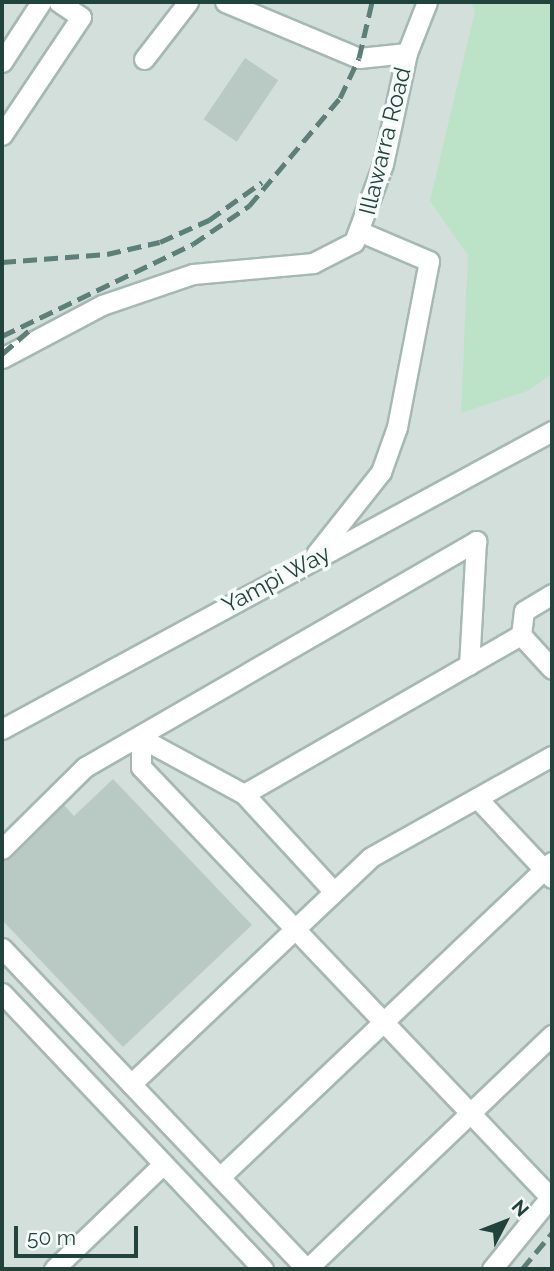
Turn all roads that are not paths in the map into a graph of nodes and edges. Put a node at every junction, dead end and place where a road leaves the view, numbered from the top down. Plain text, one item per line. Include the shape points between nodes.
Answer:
1 (41, 2) edge
2 (59, 2) edge
3 (188, 2) edge
4 (225, 2) edge
5 (427, 2) edge
6 (407, 53) junction
7 (144, 59) dead end
8 (2, 62) edge
9 (2, 135) edge
10 (362, 232) junction
11 (2, 358) edge
12 (552, 431) edge
13 (311, 560) junction
14 (552, 594) edge
15 (521, 635) junction
16 (469, 665) junction
17 (552, 669) edge
18 (2, 729) edge
19 (141, 737) junction
20 (552, 756) edge
21 (244, 794) junction
22 (477, 798) junction
23 (2, 849) edge
24 (549, 870) edge
25 (334, 892) junction
26 (295, 929) junction
27 (2, 948) edge
28 (2, 993) edge
29 (383, 1021) junction
30 (552, 1035) edge
31 (131, 1084) junction
32 (470, 1113) junction
33 (163, 1164) junction
34 (220, 1177) junction
35 (551, 1196) edge
36 (54, 1269) edge
37 (263, 1269) edge
38 (307, 1269) edge
39 (492, 1269) edge

1 - 8 street
2 - 9 street via 81,17
3 - 7 street
4 - 6 street via 359,58
5 - 6 street, Illawarra Road
6 - 10 street, Illawarra Road
10 - 11 street, Illawarra Road via 341,253 313,263 192,274 102,305
10 - 13 street via 429,261 397,427 381,472
12 - 13 street, Yampi Way
13 - 18 street, Yampi Way
14 - 15 street via 524,611
15 - 16 street
15 - 17 street
16 - 19 street via 476,541
16 - 21 street
19 - 21 street
19 - 23 street via 85,767
19 - 26 street via 141,767
20 - 22 street
21 - 25 street
22 - 24 street
22 - 25 street via 371,858
24 - 29 street
25 - 26 street
26 - 29 street
26 - 31 street
27 - 31 street
28 - 33 street
29 - 32 street
29 - 34 street
30 - 32 street
31 - 34 street
32 - 35 street
32 - 38 street
33 - 36 street
33 - 37 street
34 - 38 street
35 - 39 street

